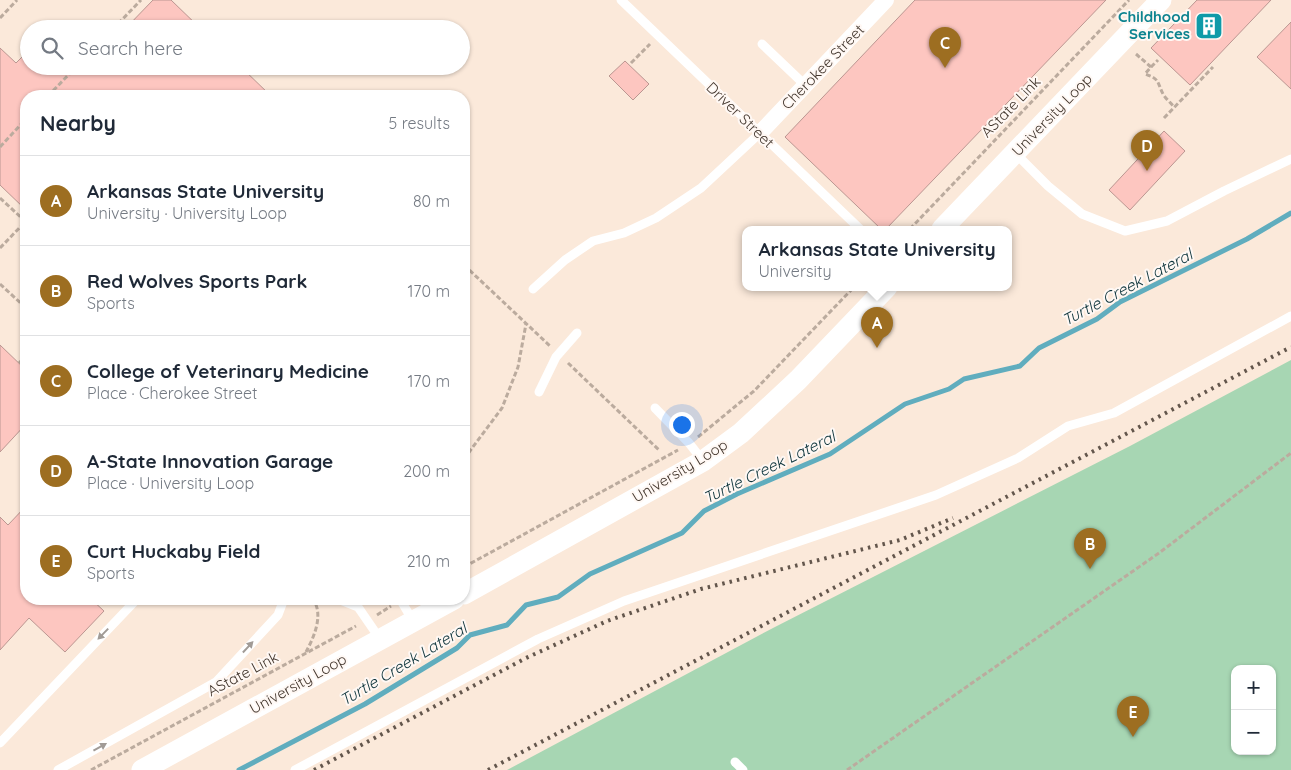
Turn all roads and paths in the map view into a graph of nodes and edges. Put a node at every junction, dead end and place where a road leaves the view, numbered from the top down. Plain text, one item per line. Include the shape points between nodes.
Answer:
1 (17, 0) edge
2 (141, 0) edge
3 (621, 0) edge
4 (886, 0) edge
5 (1129, 0) edge
6 (1161, 0) edge
7 (0, 18) edge
8 (122, 20) edge
9 (657, 36) junction
10 (762, 44) dead end
11 (1131, 48) dead end
12 (1158, 60) dead end
13 (631, 63) dead end
14 (1151, 67) junction
15 (1213, 67) dead end
16 (68, 75) edge
17 (805, 86) junction
18 (54, 90) edge
19 (1174, 107) junction
20 (1164, 118) dead end
21 (20, 125) edge
22 (760, 134) junction
23 (0, 147) edge
24 (1015, 153) junction
25 (1291, 159) edge
26 (0, 198) edge
27 (20, 217) edge
28 (857, 226) edge
29 (913, 226) edge
30 (945, 226) edge
31 (20, 229) edge
32 (0, 248) edge
33 (470, 271) edge
34 (0, 284) edge
35 (533, 289) dead end
36 (883, 291) edge
37 (20, 302) edge
38 (1291, 316) edge
39 (526, 324) junction
40 (578, 333) dead end
41 (551, 346) dead end
42 (568, 362) dead end
43 (539, 392) dead end
44 (655, 408) dead end
45 (470, 451) edge
46 (660, 451) dead end
47 (1291, 453) edge
48 (703, 461) junction
49 (470, 591) edge
50 (131, 605) edge
51 (282, 605) edge
52 (316, 605) edge
53 (353, 605) edge
54 (393, 605) edge
55 (404, 605) edge
56 (443, 605) edge
57 (368, 620) junction
58 (413, 621) junction
59 (380, 639) junction
60 (305, 654) junction
61 (0, 743) edge
62 (735, 762) dead end
63 (58, 770) edge
64 (91, 770) edge
65 (142, 770) edge
66 (295, 770) edge
67 (742, 770) edge
68 (847, 770) edge

1 - 7 path
2 - 8 path
3 - 9 lane, Driver Street
4 - 17 street, Cherokee Street
5 - 29 path, AState Link
6 - 24 street, University Loop
9 - 13 path
9 - 22 lane, Driver Street
10 - 17 lane
11 - 14 path
12 - 14 path
14 - 19 path via 1145,74 1155,78
15 - 19 path
16 - 18 path
17 - 22 street, Cherokee Street
19 - 20 path
21 - 23 path
22 - 28 lane, Driver Street
22 - 35 lane via 701,188 656,218 624,233 593,241 565,260
24 - 25 lane via 1082,214 1125,231 1167,221
24 - 30 street, University Loop
26 - 27 path
31 - 32 path
33 - 39 path
34 - 37 path
36 - 48 street, University Loop via 777,400 741,433
38 - 66 lane via 1114,413 1068,426 1018,458 936,495 624,601 538,639
39 - 41 path
39 - 45 path via 518,368 502,408
40 - 43 lane via 556,357
42 - 46 path
44 - 48 lane
47 - 68 path via 1159,553
48 - 49 street, University Loop
50 -> 61 lane
63 -> 51 lane via 216,682 278,615
52 - 60 path via 318,617 314,636
53 - 57 lane
54 - 57 path, AState Link
55 - 58 lane
56 - 58 street, University Loop
57 - 59 lane
57 - 60 path, AState Link
58 - 59 street, University Loop
59 - 65 street, University Loop
60 - 64 path, AState Link
62 - 67 lane

